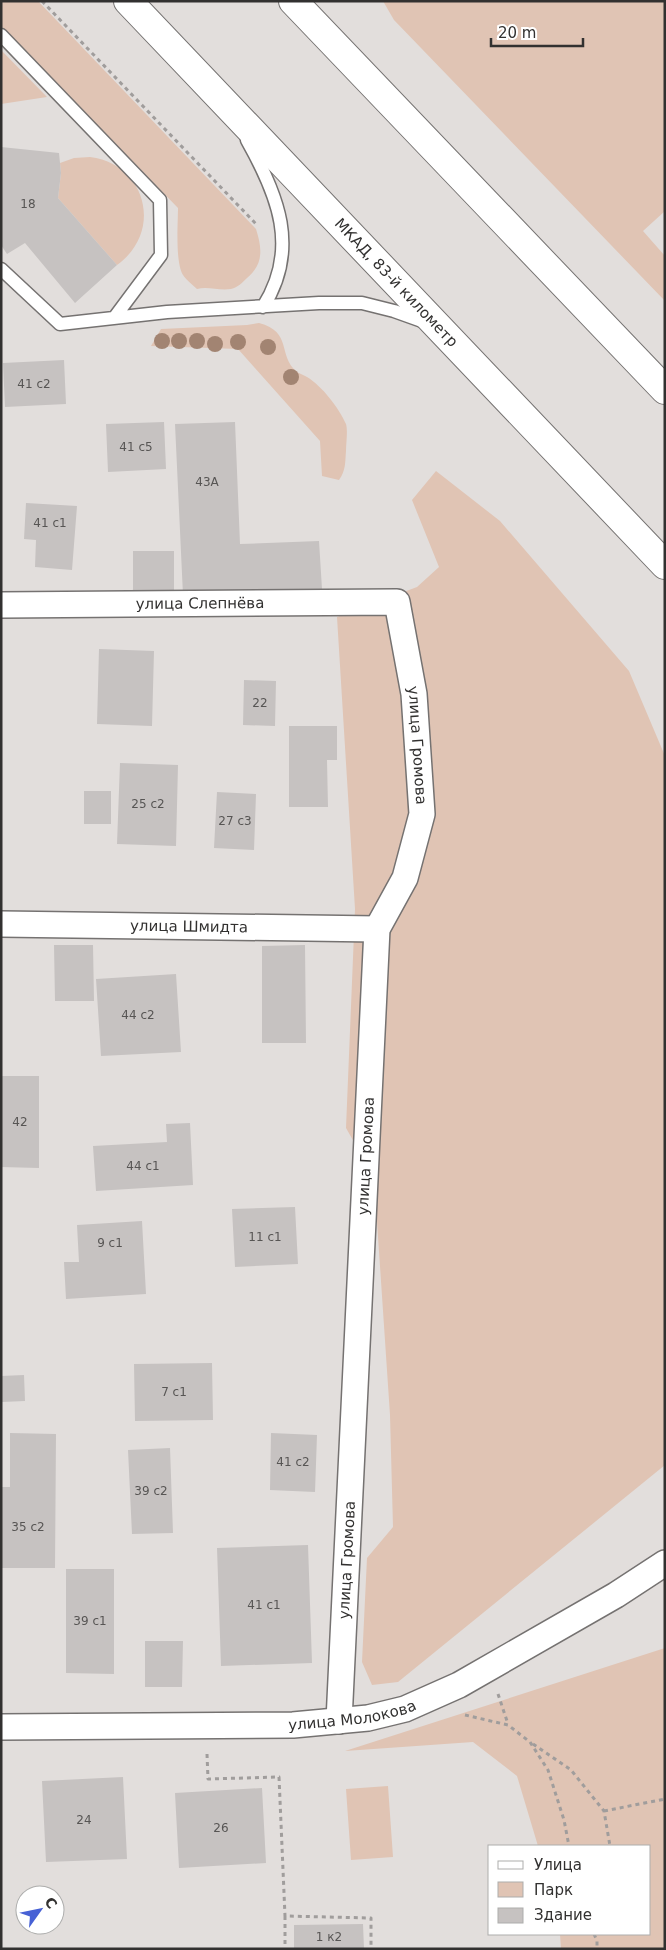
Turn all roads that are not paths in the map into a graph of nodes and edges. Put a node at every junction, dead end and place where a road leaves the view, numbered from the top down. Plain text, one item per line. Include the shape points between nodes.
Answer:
1 (128, 1) edge
2 (293, 1) edge
3 (1, 35) edge
4 (228, 108) junction
5 (1, 269) edge
6 (263, 307) junction
7 (114, 318) junction
8 (440, 330) junction
9 (665, 390) edge
10 (665, 565) edge
11 (398, 602) joint
12 (1, 605) edge
13 (1, 924) edge
14 (377, 929) junction
15 (665, 1563) edge
16 (339, 1721) junction
17 (1, 1727) edge

1 - 4 highway, МКАД, 83-й километр
2 - 9 highway
3 - 7 lane via 160,200 161,255
4 - 6 lane via 259,161 277,203 284,247 280,274
4 - 8 highway, МКАД, 83-й километр
5 - 7 lane via 60,324
6 - 7 lane
6 - 8 lane via 362,303 416,318
8 - 10 highway, МКАД, 83-й километр
11 - 12 street, улица Слепнёва
11 - 14 street, улица Громова via 414,694 422,814 405,878
13 - 14 street, улица Шмидта
14 - 16 street, улица Громова
15 - 16 street, улица Молокова via 616,1595 459,1685 405,1709
16 - 17 street, улица Молокова via 293,1725

